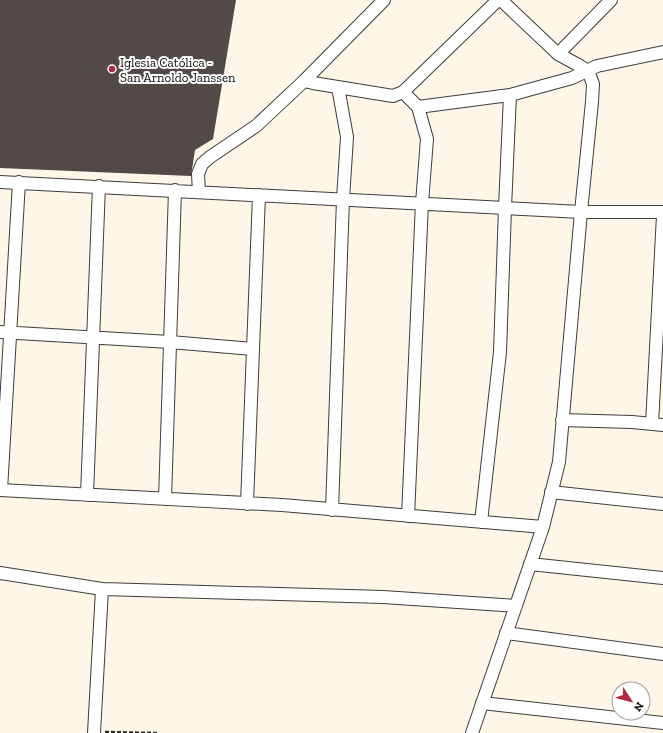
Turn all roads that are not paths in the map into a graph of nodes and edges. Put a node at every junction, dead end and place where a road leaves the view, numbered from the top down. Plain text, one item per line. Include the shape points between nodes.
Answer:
1 (384, 0) edge
2 (498, 0) edge
3 (501, 0) edge
4 (611, 0) edge
5 (663, 52) edge
6 (558, 54) junction
7 (586, 70) junction
8 (304, 81) junction
9 (338, 87) junction
10 (402, 92) junction
11 (510, 95) junction
12 (418, 108) junction
13 (0, 182) edge
14 (19, 182) junction
15 (98, 186) junction
16 (175, 190) junction
17 (199, 192) junction
18 (259, 195) junction
19 (343, 199) junction
20 (422, 204) junction
21 (505, 208) junction
22 (580, 212) junction
23 (663, 214) edge
24 (5, 333) edge
25 (93, 338) junction
26 (170, 342) junction
27 (252, 349) junction
28 (562, 420) junction
29 (657, 424) edge
30 (1, 490) edge
31 (552, 492) junction
32 (87, 495) junction
33 (165, 499) junction
34 (247, 504) junction
35 (663, 504) edge
36 (332, 510) junction
37 (408, 516) junction
38 (481, 522) junction
39 (543, 527) junction
40 (530, 564) junction
41 (0, 573) edge
42 (663, 578) edge
43 (102, 589) junction
44 (516, 606) junction
45 (506, 633) junction
46 (663, 654) edge
47 (482, 703) junction
48 (663, 723) edge
49 (94, 732) edge
50 (472, 733) edge

1 - 8 street
2 - 10 street
3 - 6 street
4 - 6 street
5 - 7 street
6 - 7 street
7 - 11 street via 572,78
7 - 22 street via 593,84
8 - 9 street
8 - 17 street via 256,126 202,164 198,174
9 - 10 street via 393,96
9 - 19 street via 347,137
10 - 12 street
11 - 12 street
11 - 21 street
12 - 20 street via 426,139
13 - 14 street
14 - 15 street
14 - 24 street
15 - 16 street
15 - 25 street
16 - 17 street
16 - 26 street
17 - 18 street
18 - 19 street
18 - 27 street
19 - 20 street
19 - 36 street
20 - 21 street
20 - 37 street
21 - 22 street
21 - 38 street via 500,352
22 - 23 street
22 - 28 street
23 - 29 street
24 - 25 street
24 - 30 street
25 - 26 street
25 - 32 street
26 - 27 street
26 - 33 street
27 - 34 street
28 - 29 street
28 - 31 street via 559,462
30 - 32 street
31 - 35 street
31 - 39 street
32 - 33 street
33 - 34 street
34 - 36 street
36 - 37 street
37 - 38 street
38 - 39 street
39 - 40 street
40 - 42 street
40 - 44 street
41 - 43 street
43 - 44 street via 383,596
43 - 49 street
44 - 45 street
45 - 46 street
45 - 47 street
47 - 48 street
47 - 50 street

